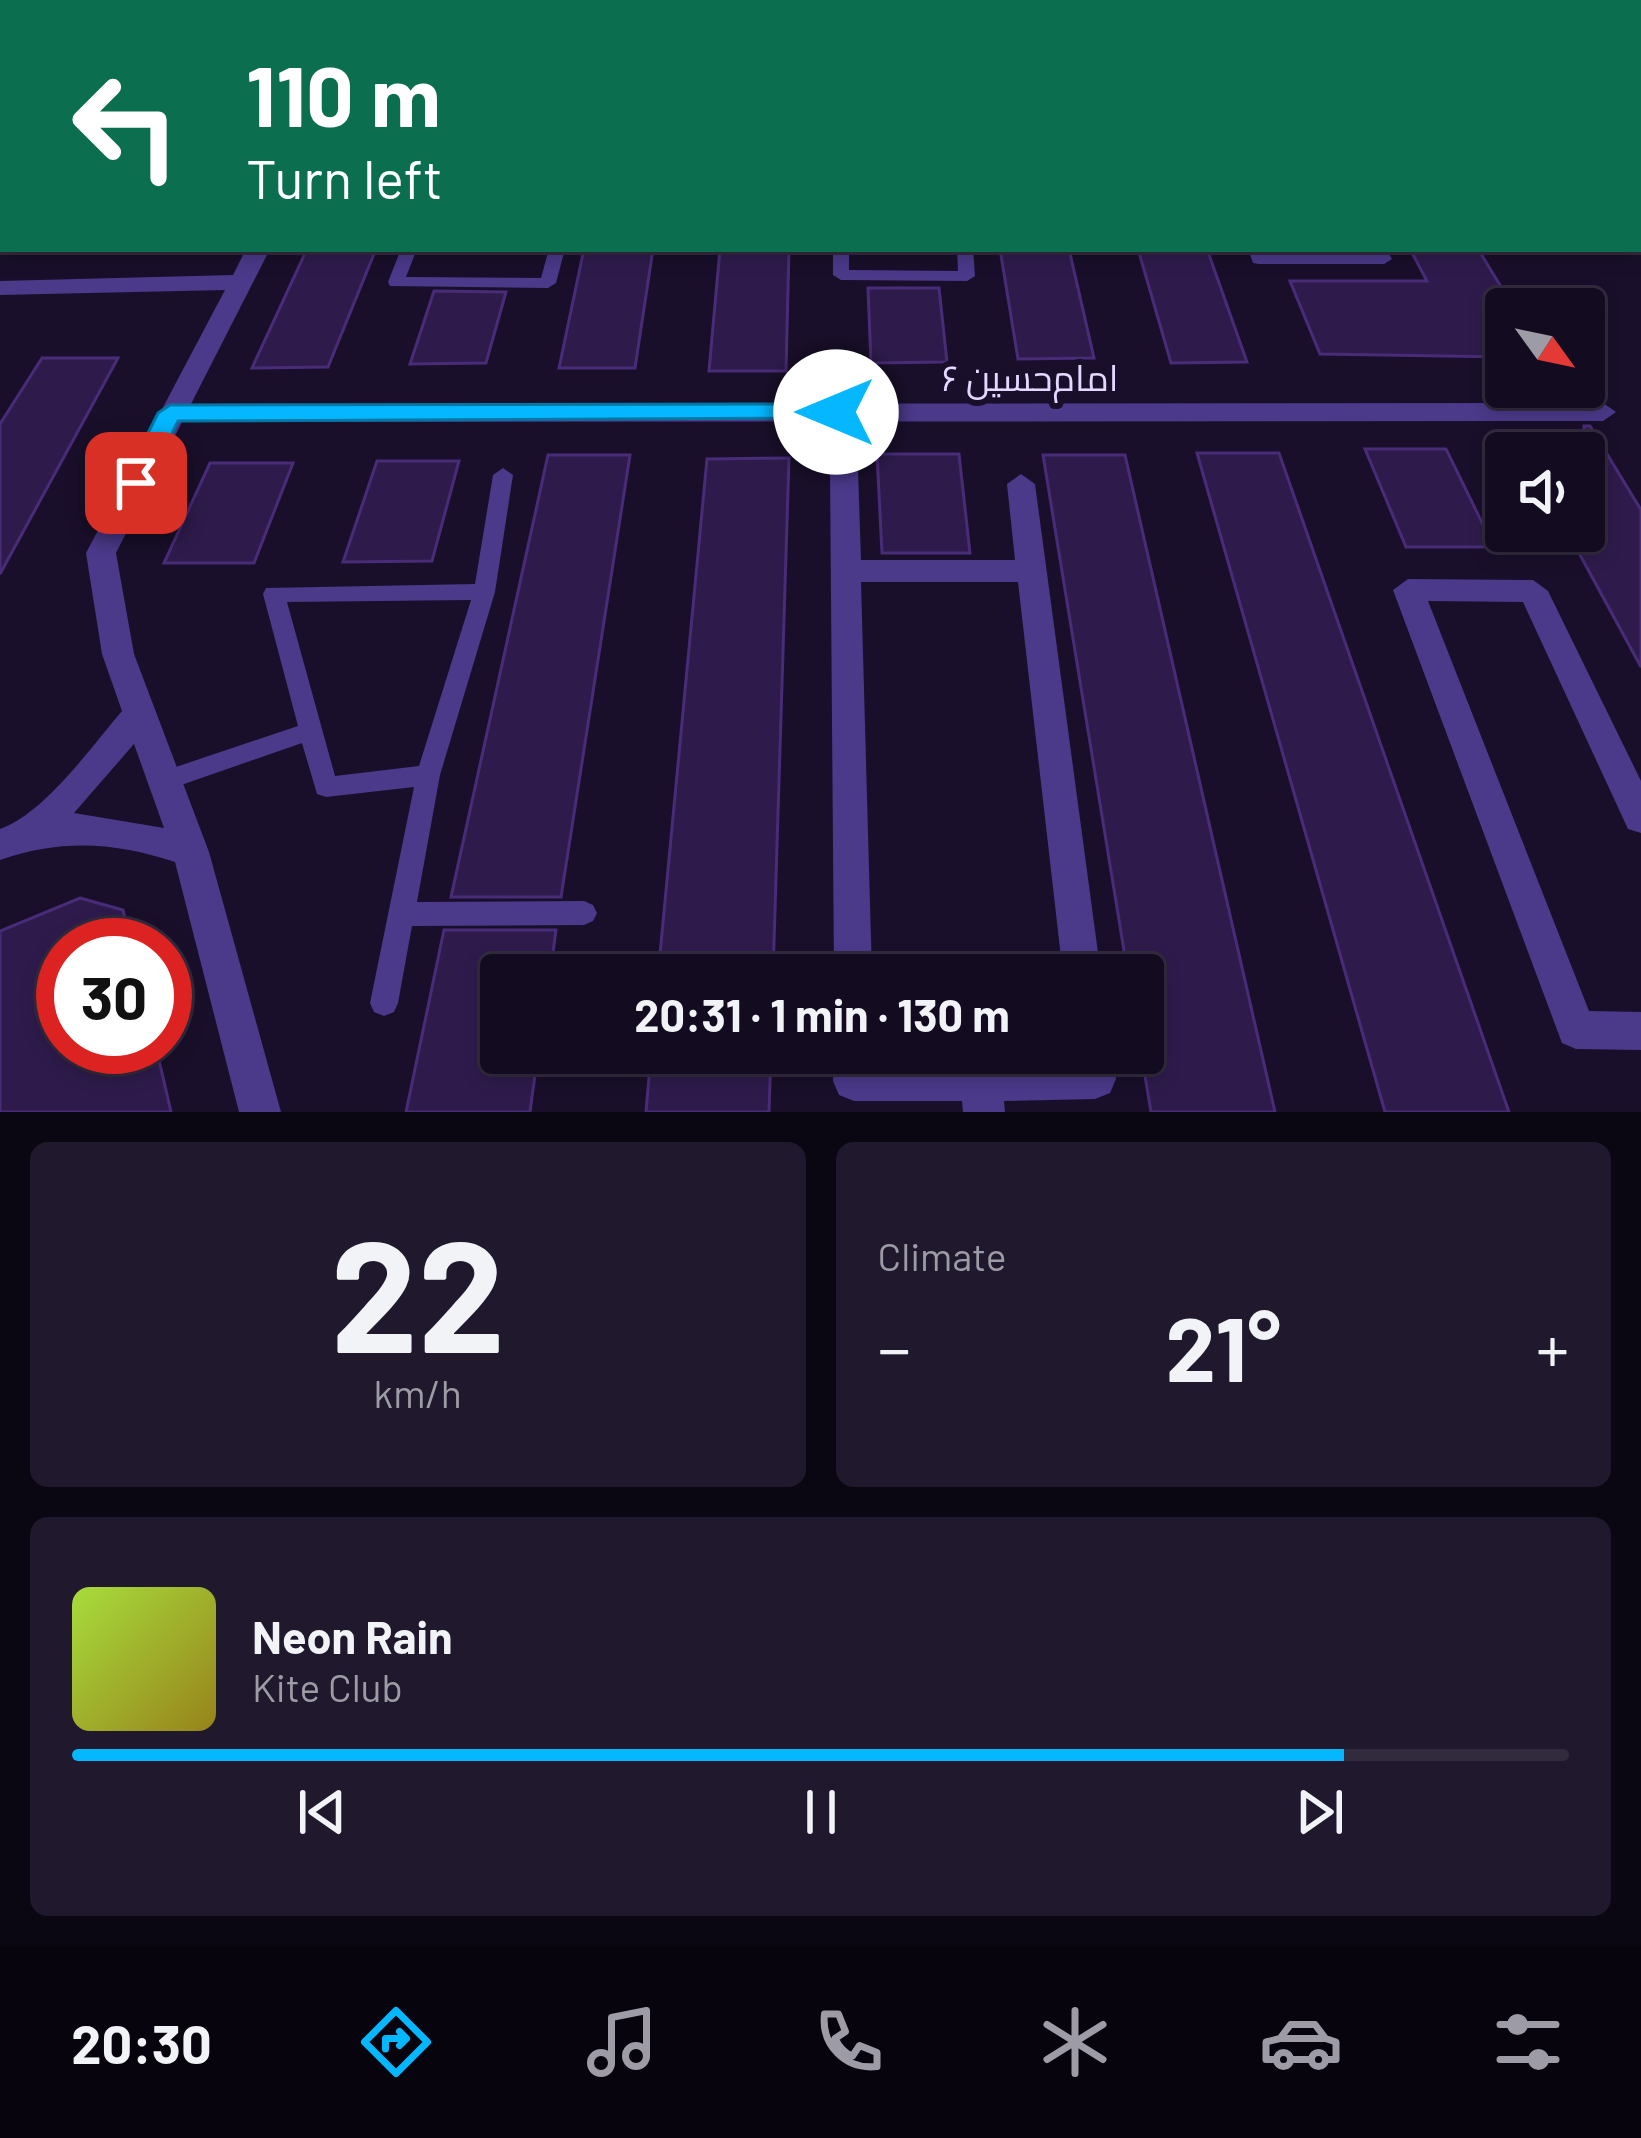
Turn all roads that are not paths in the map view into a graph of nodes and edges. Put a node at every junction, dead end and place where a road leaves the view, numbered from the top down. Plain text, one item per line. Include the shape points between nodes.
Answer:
1 (256, 252) edge
2 (408, 252) edge
3 (556, 252) edge
4 (841, 252) edge
5 (964, 252) edge
6 (1257, 252) edge
7 (1380, 252) edge
8 (240, 282) junction
9 (0, 287) edge
10 (1603, 412) dead end
11 (170, 413) junction
12 (844, 470) dead end
13 (502, 475) dead end
14 (1021, 484) dead end
15 (1032, 571) junction
16 (846, 572) junction
17 (484, 592) junction
18 (139, 714) junction
19 (311, 731) junction
20 (428, 775) junction
21 (161, 782) junction
22 (1641, 818) edge
23 (13, 839) edge
24 (191, 852) junction
25 (584, 913) dead end
26 (401, 914) junction
27 (853, 954) edge
28 (1079, 954) edge
29 (385, 1003) dead end
30 (1641, 1031) edge
31 (854, 1074) edge
32 (1095, 1074) edge
33 (983, 1096) edge
34 (260, 1112) edge

1 - 8 street
2 - 3 lane via 396,282 548,283
4 - 5 lane via 841,275 968,276
6 - 7 lane via 1259,259 1384,260
8 - 9 street
8 - 11 street
10 - 11 street, امام‌حسین ۶
11 - 18 street via 101,553 106,605
12 - 16 street
13 - 17 lane
14 - 15 street
15 - 16 street
15 - 28 street
16 - 27 street
17 - 19 lane via 274,594
17 - 20 lane
18 - 21 street
18 - 23 street via 77,790
19 - 20 lane via 326,787
19 - 21 lane
20 - 26 lane
21 - 24 street
22 - 30 street via 1533,591 1408,590 1576,1030
23 - 24 street via 88,824
24 - 34 street
25 - 26 lane
26 - 29 lane
31 - 33 street via 854,1082
32 - 33 street

